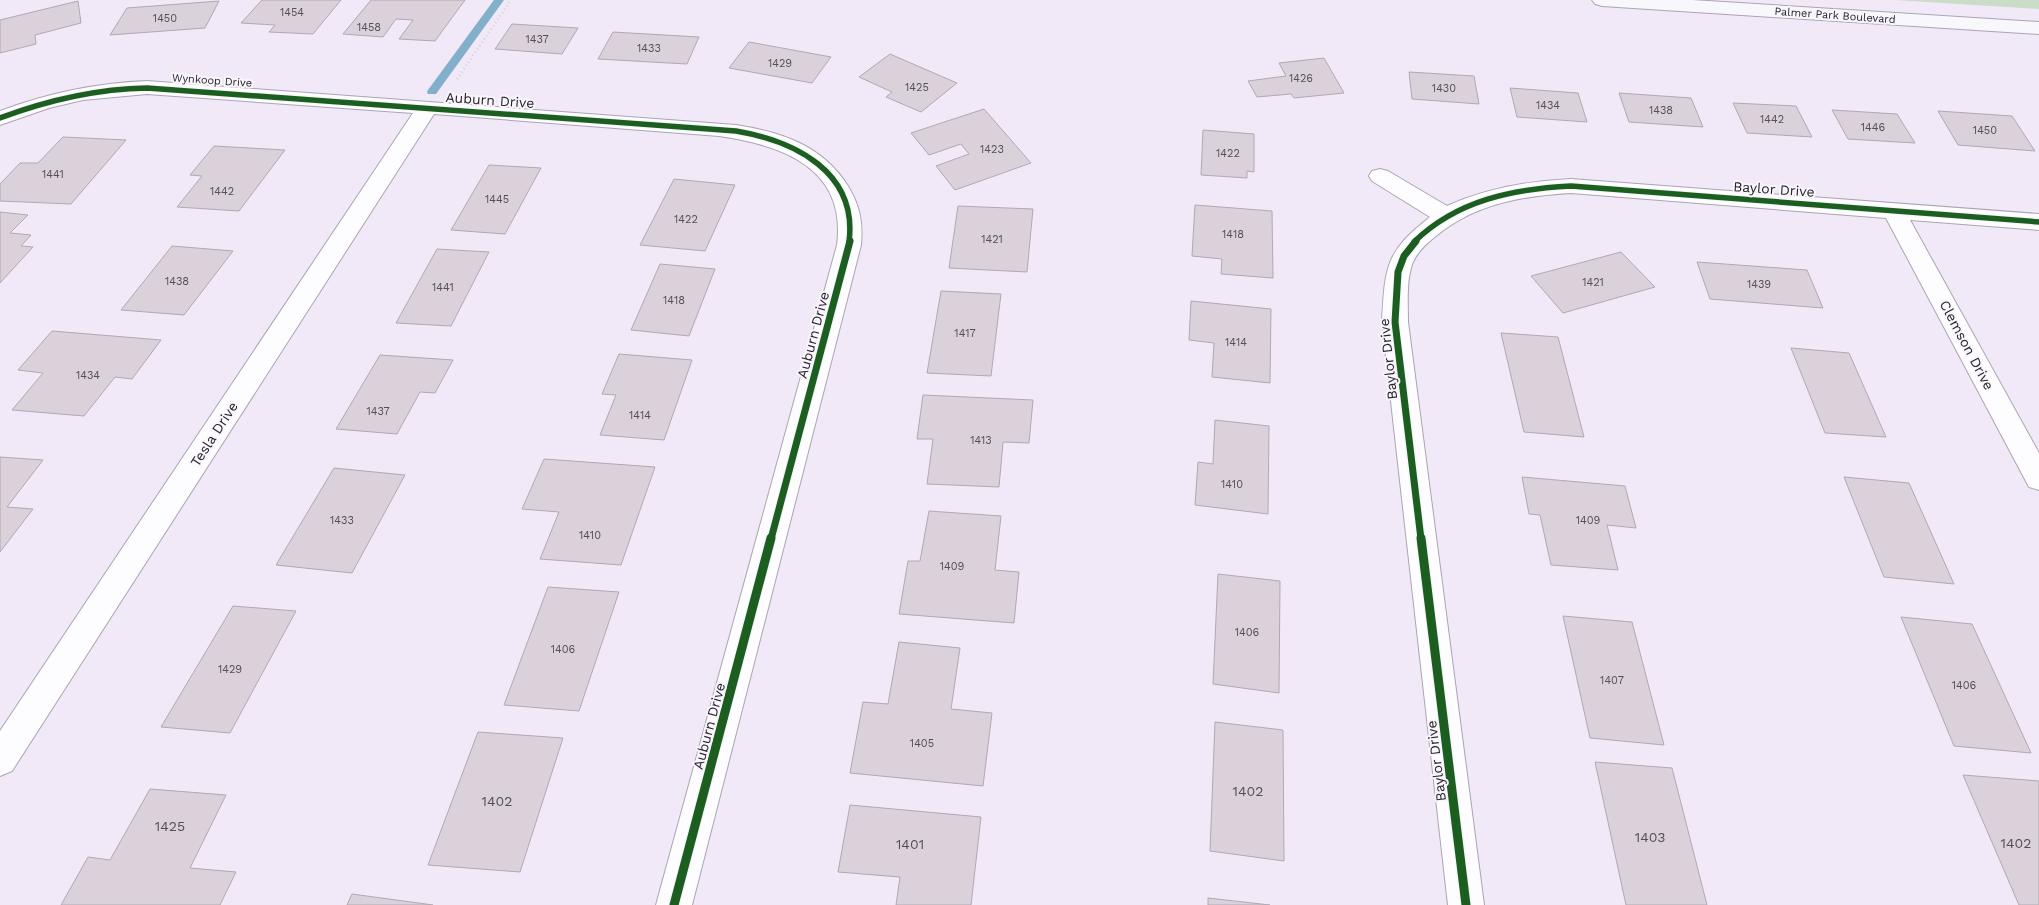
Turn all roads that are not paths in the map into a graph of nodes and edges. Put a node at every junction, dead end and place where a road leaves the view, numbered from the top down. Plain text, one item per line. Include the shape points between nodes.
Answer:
1 (1602, 0) edge
2 (2039, 28) edge
3 (432, 108) junction
4 (0, 118) edge
5 (1380, 176) dead end
6 (1894, 211) junction
7 (1446, 216) junction
8 (2039, 222) edge
9 (2039, 480) edge
10 (0, 760) edge
11 (674, 905) edge
12 (1466, 905) edge

1 - 2 main road, Palmer Park Boulevard
3 - 4 street, Wynkoop Drive via 138,86 70,96 29,106
3 - 10 street, Tesla Drive
3 - 11 street, Auburn Drive via 683,125 754,134 785,142 812,158 830,177 850,216 850,245
5 - 7 street
6 - 7 street, Baylor Drive via 1571,186 1532,188 1494,195
6 - 8 street, Baylor Drive
6 - 9 street, Clemson Drive
7 - 12 street, Baylor Drive via 1410,245 1400,265 1395,322

